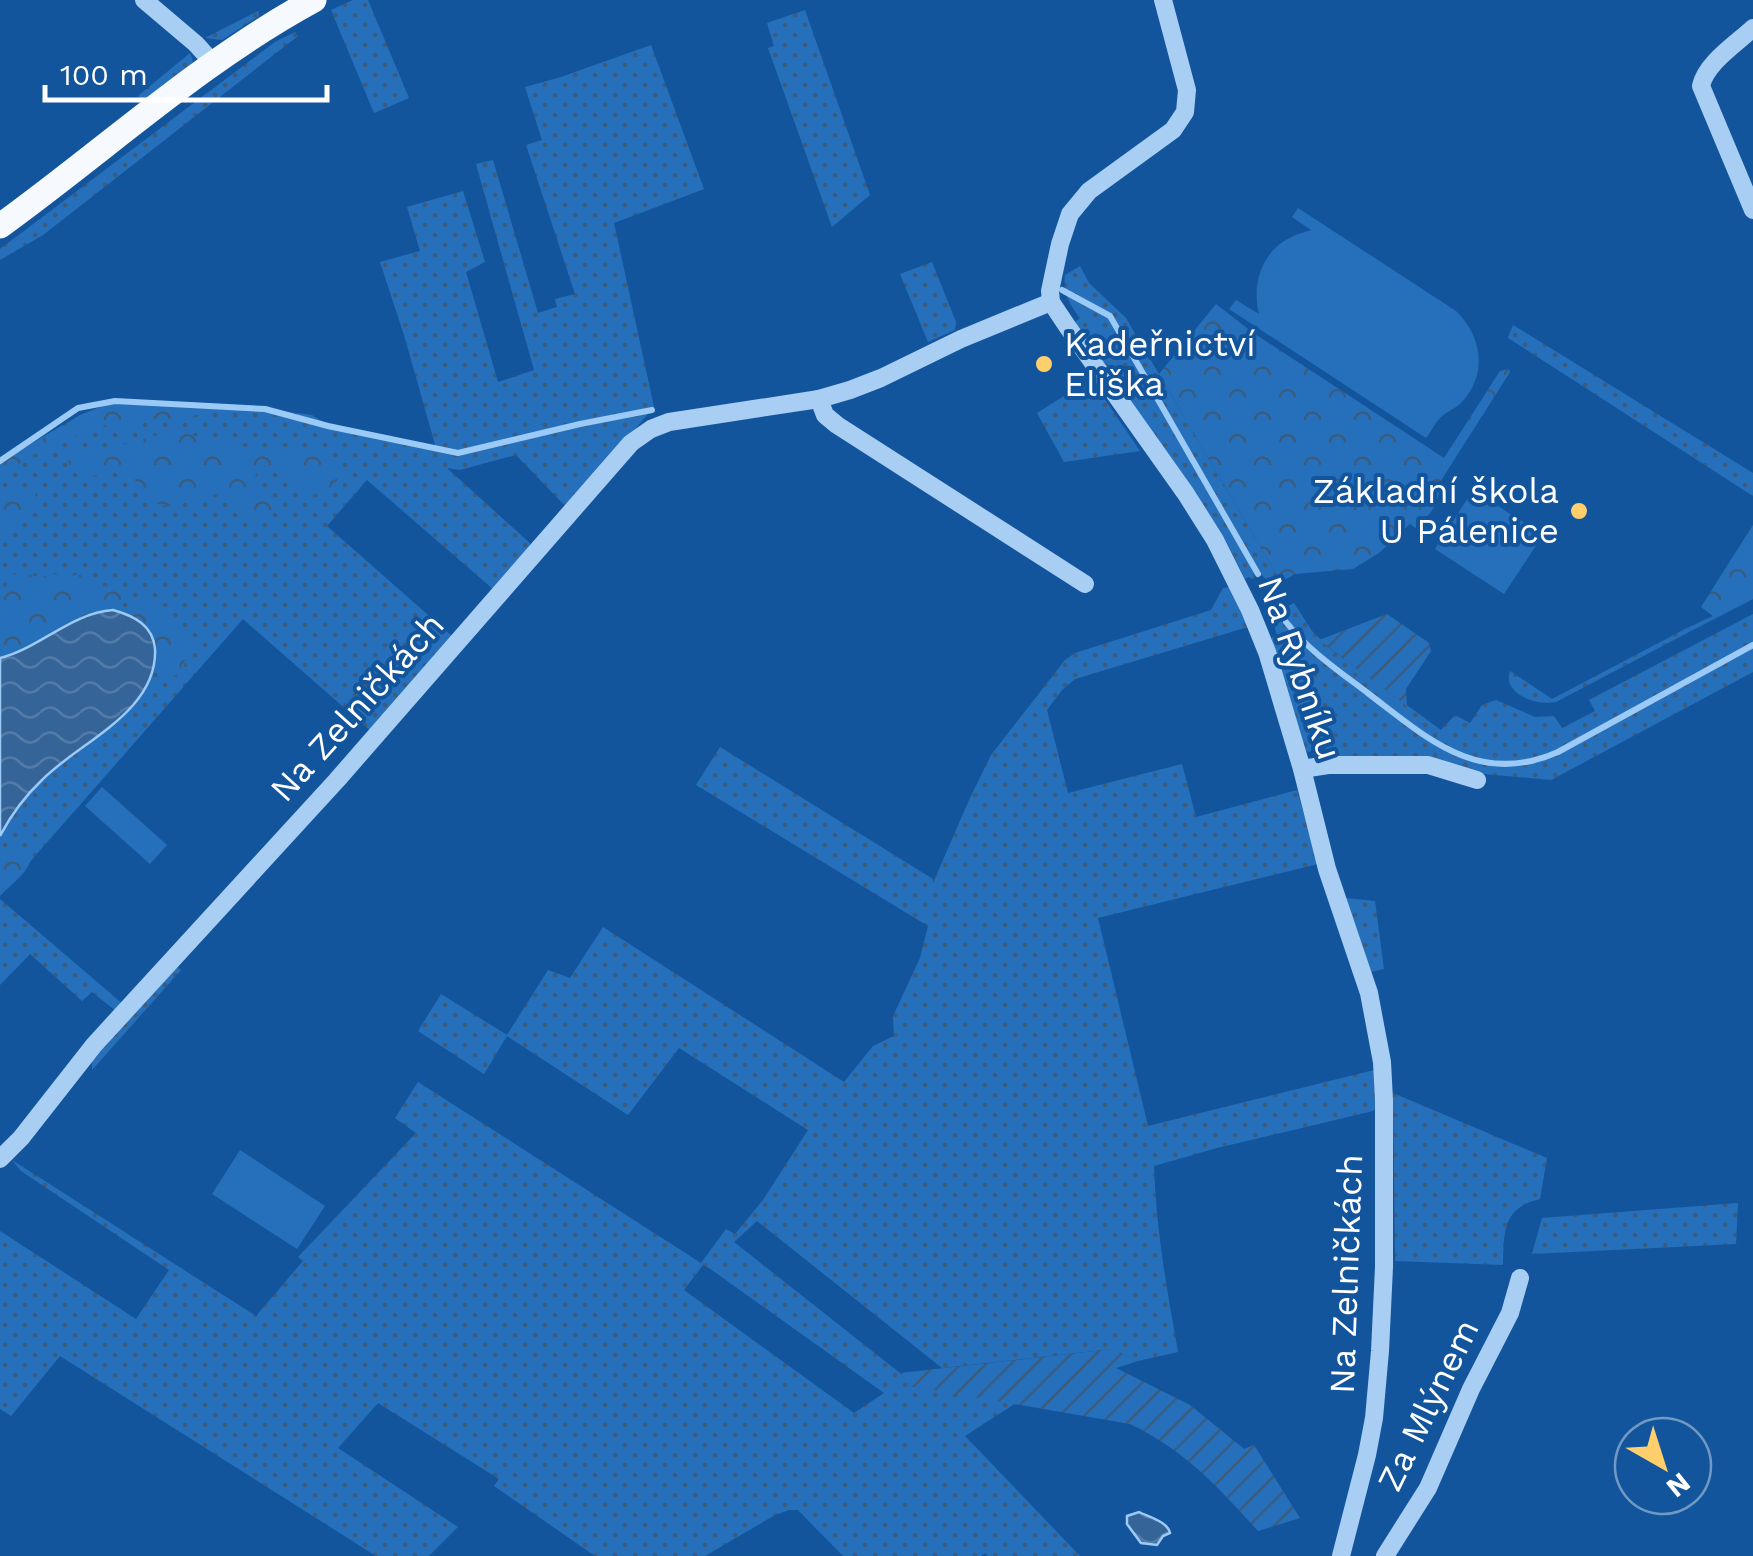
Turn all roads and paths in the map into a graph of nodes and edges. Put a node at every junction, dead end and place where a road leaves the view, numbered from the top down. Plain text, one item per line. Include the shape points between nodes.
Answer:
1 (144, 0) edge
2 (314, 0) edge
3 (1163, 0) edge
4 (1753, 28) edge
5 (214, 64) junction
6 (1753, 210) edge
7 (0, 226) edge
8 (1052, 288) junction
9 (819, 399) junction
10 (1078, 572) dead end
11 (1302, 769) junction
12 (1478, 780) dead end
13 (1369, 992) joint
14 (0, 1159) edge
15 (1520, 1278) dead end
16 (1341, 1556) edge
17 (1385, 1556) edge

1 - 5 street
2 - 5 main road
3 - 8 street via 1187,90 1185,112 1173,130 1080,200 1066,224
4 - 6 street via 1706,72 1701,86
5 - 7 main road
8 - 9 street, Na Zelničkách via 881,378
8 - 11 street, Na Rybníku via 1230,568 1268,652
9 - 10 street via 825,415 842,428
9 - 14 street, Na Zelničkách via 669,422 631,442
11 - 12 street via 1428,765
11 - 13 street, Na Rybníku
13 - 16 street, Na Zelničkách via 1384,1100 1380,1351 1367,1455
15 - 17 street, Za Mlýnem via 1428,1488

